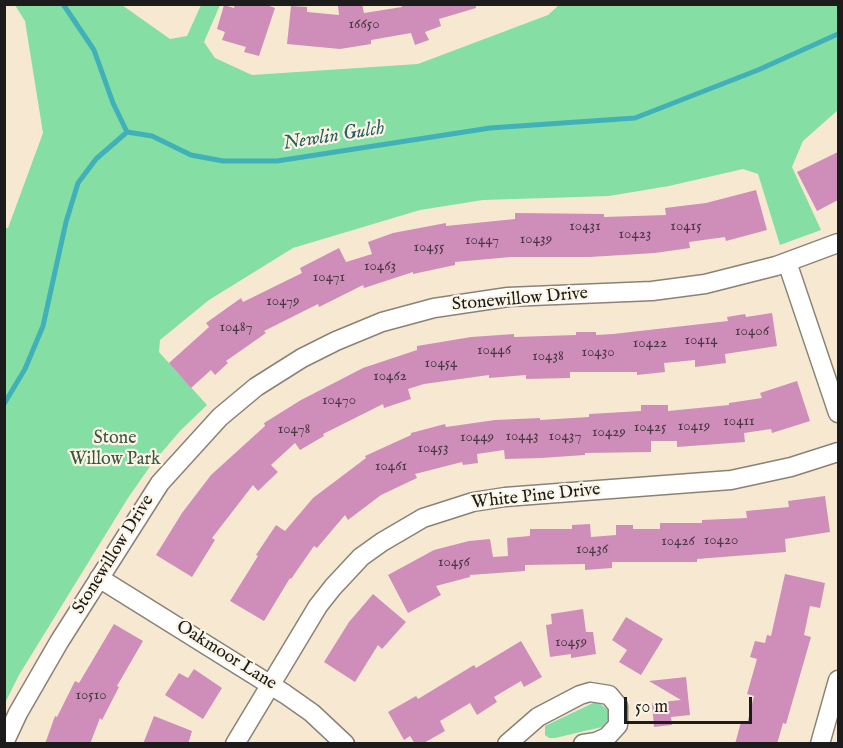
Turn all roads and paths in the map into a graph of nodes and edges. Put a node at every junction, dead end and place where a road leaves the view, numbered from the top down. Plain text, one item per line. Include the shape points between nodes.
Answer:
1 (838, 243) edge
2 (787, 262) junction
3 (838, 413) edge
4 (838, 452) edge
5 (99, 578) junction
6 (838, 680) edge
7 (270, 683) junction
8 (4, 743) edge
9 (512, 743) edge
10 (235, 744) edge
11 (345, 744) edge
12 (583, 744) edge
13 (820, 744) edge

1 - 2 street, Stonewillow Drive
2 - 3 street
2 - 5 street, Stonewillow Drive via 723,281 669,289 508,297 454,304 382,322 336,341 281,370 220,417 160,483
4 - 7 street, White Pine Drive via 782,470 731,480 505,497 473,502 423,518 382,542 346,571 318,606
5 - 7 street, Oakmoor Lane
5 - 8 street, Stonewillow Drive via 31,690
6 - 13 street
7 - 10 street, White Pine Drive
7 - 11 street, Oakmoor Lane via 312,713
9 - 12 street via 538,717 580,695 609,695 618,706 618,725 607,737

